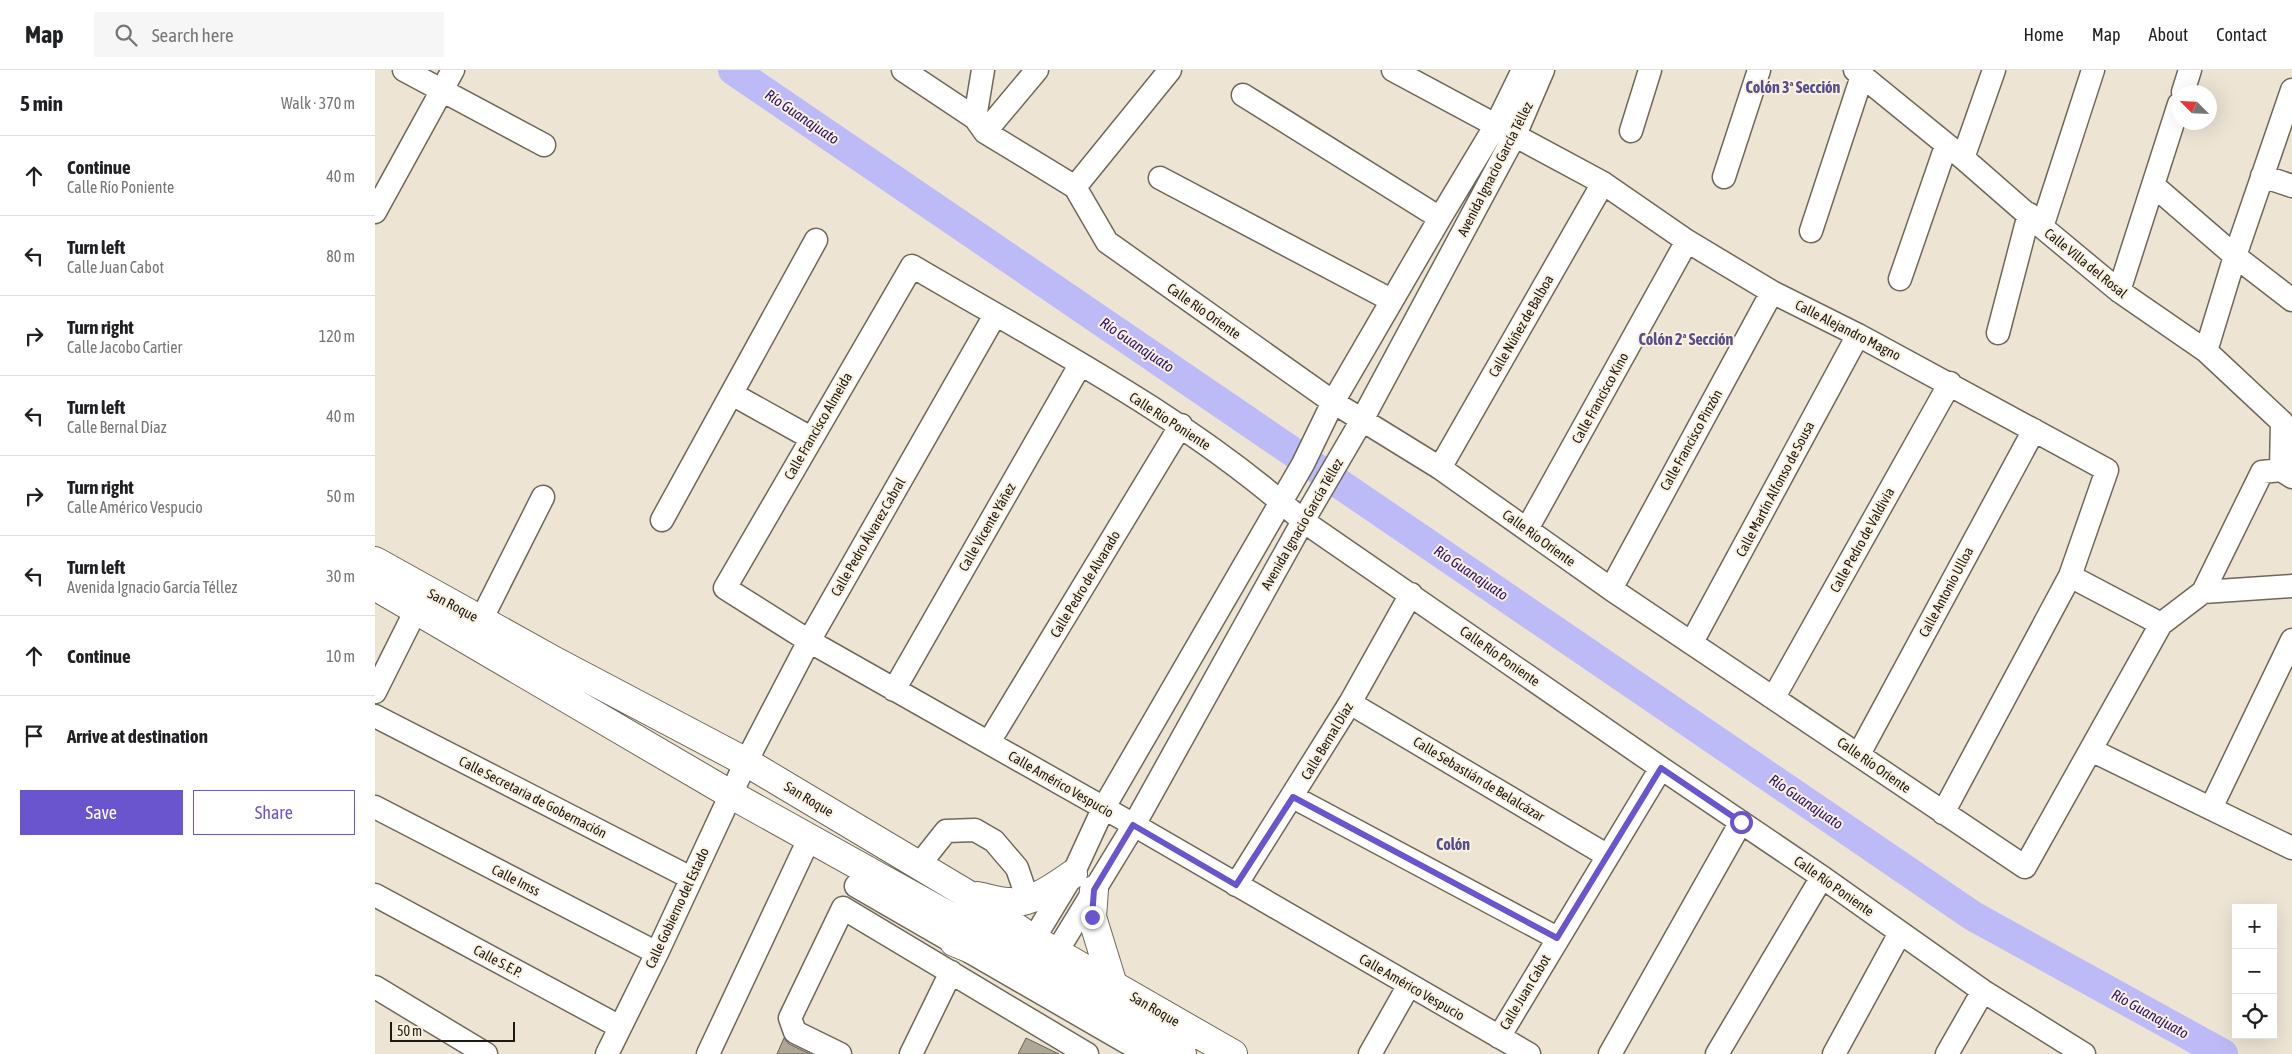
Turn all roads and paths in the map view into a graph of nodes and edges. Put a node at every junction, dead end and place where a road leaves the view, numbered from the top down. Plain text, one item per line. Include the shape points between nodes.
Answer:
1 (403, 70) edge
2 (453, 70) edge
3 (903, 70) edge
4 (983, 70) edge
5 (1037, 70) edge
6 (1170, 70) edge
7 (1393, 70) edge
8 (1523, 70) edge
9 (1543, 70) edge
10 (1650, 70) edge
11 (1759, 70) edge
12 (1994, 70) edge
13 (2093, 70) edge
14 (2191, 70) edge
15 (1858, 73) edge
16 (2186, 85) edge
17 (441, 90) junction
18 (2292, 90) edge
19 (1243, 95) dead end
20 (980, 125) junction
21 (2172, 126) edge
22 (1506, 130) junction
23 (1631, 131) dead end
24 (544, 145) dead end
25 (1955, 152) junction
26 (2262, 176) junction
27 (1724, 177) dead end
28 (1160, 178) dead end
29 (1603, 183) junction
30 (2153, 186) junction
31 (2292, 186) edge
32 (1075, 187) junction
33 (375, 212) edge
34 (1440, 218) junction
35 (2035, 221) junction
36 (1811, 231) dead end
37 (816, 240) dead end
38 (1687, 241) junction
39 (2235, 256) junction
40 (912, 266) joint
41 (1900, 279) dead end
42 (2119, 291) junction
43 (1772, 292) junction
44 (1391, 300) junction
45 (2292, 300) edge
46 (995, 315) junction
47 (1998, 332) dead end
48 (1858, 335) junction
49 (2206, 351) junction
50 (1080, 365) junction
51 (1949, 383) junction
52 (732, 394) junction
53 (1329, 408) junction
54 (1181, 425) junction
55 (1358, 426) junction
56 (2034, 430) junction
57 (811, 438) junction
58 (1440, 468) junction
59 (2278, 473) edge
60 (543, 497) dead end
61 (1282, 499) junction
62 (1305, 518) junction
63 (662, 520) dead end
64 (1527, 529) junction
65 (375, 561) edge
66 (2070, 576) junction
67 (375, 586) edge
68 (2292, 586) edge
69 (725, 588) joint
70 (1611, 589) junction
71 (2203, 592) junction
72 (1411, 594) junction
73 (421, 601) junction
74 (481, 620) junction
75 (2161, 624) junction
76 (2292, 640) edge
77 (809, 641) junction
78 (1692, 642) junction
79 (894, 690) junction
80 (375, 692) edge
81 (1774, 697) junction
82 (1350, 703) junction
83 (375, 716) edge
84 (989, 742) junction
85 (2091, 750) junction
86 (1859, 754) junction
87 (745, 762) junction
88 (1661, 768) junction
89 (730, 794) junction
90 (1293, 797) junction
91 (375, 807) edge
92 (2211, 808) junction
93 (1103, 809) junction
94 (1943, 813) junction
95 (1741, 822) junction
96 (1133, 825) junction
97 (809, 838) junction
98 (2292, 848) edge
99 (1608, 856) junction
100 (919, 865) junction
101 (861, 877) junction
102 (1822, 877) junction
103 (691, 878) junction
104 (1084, 882) junction
105 (1236, 885) junction
106 (967, 894) junction
107 (375, 895) edge
108 (1028, 900) junction
109 (843, 908) junction
110 (1900, 933) junction
111 (1557, 938) junction
112 (954, 942) junction
113 (657, 953) junction
114 (1044, 959) junction
115 (951, 972) junction
116 (1113, 985) junction
117 (1409, 985) junction
118 (375, 987) edge
119 (1983, 991) junction
120 (620, 1027) junction
121 (1499, 1037) junction
122 (1157, 1050) edge
123 (2073, 1051) edge
124 (486, 1054) edge
125 (607, 1054) edge
126 (708, 1054) edge
127 (840, 1054) edge
128 (911, 1054) edge
129 (1087, 1054) edge
130 (1233, 1054) edge
131 (1370, 1054) edge
132 (1529, 1054) edge
133 (1609, 1054) edge
134 (1717, 1054) edge
135 (1834, 1054) edge
136 (1947, 1054) edge

1 - 17 street
2 - 17 street
3 - 20 street
4 - 20 street
5 - 20 street
6 - 32 street
7 - 22 street, Calle Alejandro Magno
8 - 22 street, Avenida Ignacio García Téllez
9 - 22 street, Avenida Ignacio García Téllez
10 - 23 street
11 - 27 street
12 - 25 street
13 - 35 street
14 - 16 street
15 - 25 street, Calle Villa del Rosal
15 - 36 street
17 - 24 street
17 - 33 street
18 - 26 street
19 - 34 street
20 - 32 street
21 - 30 street
22 - 29 street, Calle Alejandro Magno
22 - 34 street, Avenida Ignacio García Téllez
22 - 55 street, Avenida Ignacio García Téllez
25 - 35 street, Calle Villa del Rosal
25 - 41 street
26 - 31 street
26 - 39 street
28 - 44 street
29 - 38 street, Calle Alejandro Magno
29 - 58 street, Calle Núñez de Balboa
30 - 39 street
30 - 42 street
32 - 53 street, Calle Río Oriente via 1107,242
34 - 44 street, Avenida Ignacio García Téllez
35 - 42 street, Calle Villa del Rosal
35 - 47 street
37 - 52 street
38 - 43 street, Calle Alejandro Magno
38 - 64 street, Calle Francisco Kino
39 - 45 street
39 - 49 street
40 - 46 street, Calle Río Poniente
40 - 57 street, Calle Francisco Almeida
42 - 49 street, Calle Villa del Rosal
43 - 48 street, Calle Alejandro Magno
43 - 70 street, Calle Francisco Pinzón
44 - 53 street, Avenida Ignacio García Téllez
46 - 50 street, Calle Río Poniente
46 - 77 street, Calle Pedro Álvarez Cabral
48 - 51 street, Calle Alejandro Magno
48 - 78 street, Calle Martín Alfonso de Sousa
49 - 59 street, Calle Villa del Rosal via 2282,422
50 - 54 street, Calle Río Poniente
50 - 79 street, Calle Vicente Yáñez
51 - 56 street, Calle Alejandro Magno
51 - 81 street, Calle Pedro de Valdivia
52 - 57 street
52 - 63 street
53 - 55 street, Calle Río Oriente
53 - 61 street, Avenida Ignacio García Téllez via 1303,464
54 - 61 street, Calle Río Poniente
54 - 84 street, Calle Pedro de Alvarado
55 - 58 street, Calle Río Oriente
55 - 62 street, Avenida Ignacio García Téllez
56 - 66 street, Calle Alejandro Magno via 2107,470
56 - 86 street, Calle Antonio Ulloa
57 - 69 street, Calle Francisco Almeida
58 - 64 street, Calle Río Oriente
59 - 71 street
60 - 74 street
61 - 62 street, Calle Río Poniente
61 - 93 street, Avenida Ignacio García Téllez
62 - 72 street, Calle Río Poniente
62 - 96 street, Avenida Ignacio García Téllez
64 - 70 street, Calle Río Oriente
65 - 73 main road, San Roque
66 - 75 street
66 - 94 street, Calle Alejandro Magno
67 - 73 main road, San Roque
68 - 71 street
69 - 77 street, Calle Américo Vespucio
70 - 78 street, Calle Río Oriente
71 - 75 street
72 - 82 street, Calle Bernal Díaz
72 - 88 street, Calle Río Poniente
73 - 74 main road, San Roque
73 - 80 street
73 - 89 main road, San Roque
74 - 87 main road, San Roque
75 - 85 street
76 - 92 street
77 - 79 street, Calle Américo Vespucio
77 - 87 street, Calle Pedro Álvarez Cabral
78 - 81 street, Calle Río Oriente
79 - 84 street, Calle Américo Vespucio
81 - 86 street, Calle Río Oriente
82 - 90 street, Calle Bernal Díaz
82 - 99 street, Calle Sebastián de Belalcázar
83 - 103 street, Calle Secretaria de Gobernación
84 - 93 street, Calle Américo Vespucio
85 - 92 street
85 - 94 street, Calle Río Oriente via 2025,867
86 - 94 street, Calle Río Oriente
87 - 89 street, Calle Gobierno del Estado
87 - 100 main road, San Roque
88 - 95 street, Calle Río Poniente
88 - 99 street, Calle Juan Cabot
89 - 97 main road, San Roque
89 - 103 street, Calle Gobierno del Estado
90 - 105 street, Calle Bernal Díaz
90 - 111 street
91 - 113 street, Calle Imss
92 - 98 street
93 - 96 street, Calle Américo Vespucio
93 - 104 street, Avenida Ignacio García Téllez
95 - 102 street, Calle Río Poniente
95 - 133 street
96 - 104 street, Avenida Ignacio García Téllez
96 - 105 street, Calle Américo Vespucio
97 - 101 main road, San Roque
97 - 126 street
99 - 111 street, Calle Juan Cabot
100 - 106 main road, San Roque
100 - 108 street via 946,831 975,830 994,841 1017,868
101 - 109 street
101 - 112 street
101 - 114 main road, San Roque
102 - 110 street, Calle Río Poniente
102 - 134 street
103 - 113 street, Calle Gobierno del Estado
104 - 108 main road
104 - 114 street, Avenida Ignacio García Téllez
104 - 116 main road
105 - 117 street, Calle Américo Vespucio
106 - 108 main road via 1010,903
106 - 114 main road, San Roque
107 - 120 street, Calle S.E.P.
109 - 115 street
109 - 127 street via 790,1018 795,1032
110 - 119 street, Calle Río Poniente
110 - 135 street
111 - 121 street, Calle Juan Cabot
112 - 114 main road via 1003,959
112 - 122 street
113 - 120 street, Calle Gobierno del Estado
114 - 116 main road, San Roque
114 - 122 main road via 1069,996 1086,1013
115 - 128 street
115 - 129 street
116 - 130 main road, San Roque
117 - 121 street, Calle Américo Vespucio
117 - 131 street
118 - 124 street
119 - 123 street, Calle Río Poniente
119 - 136 street
120 - 125 street, Calle Gobierno del Estado
121 - 132 street, Calle Américo Vespucio

